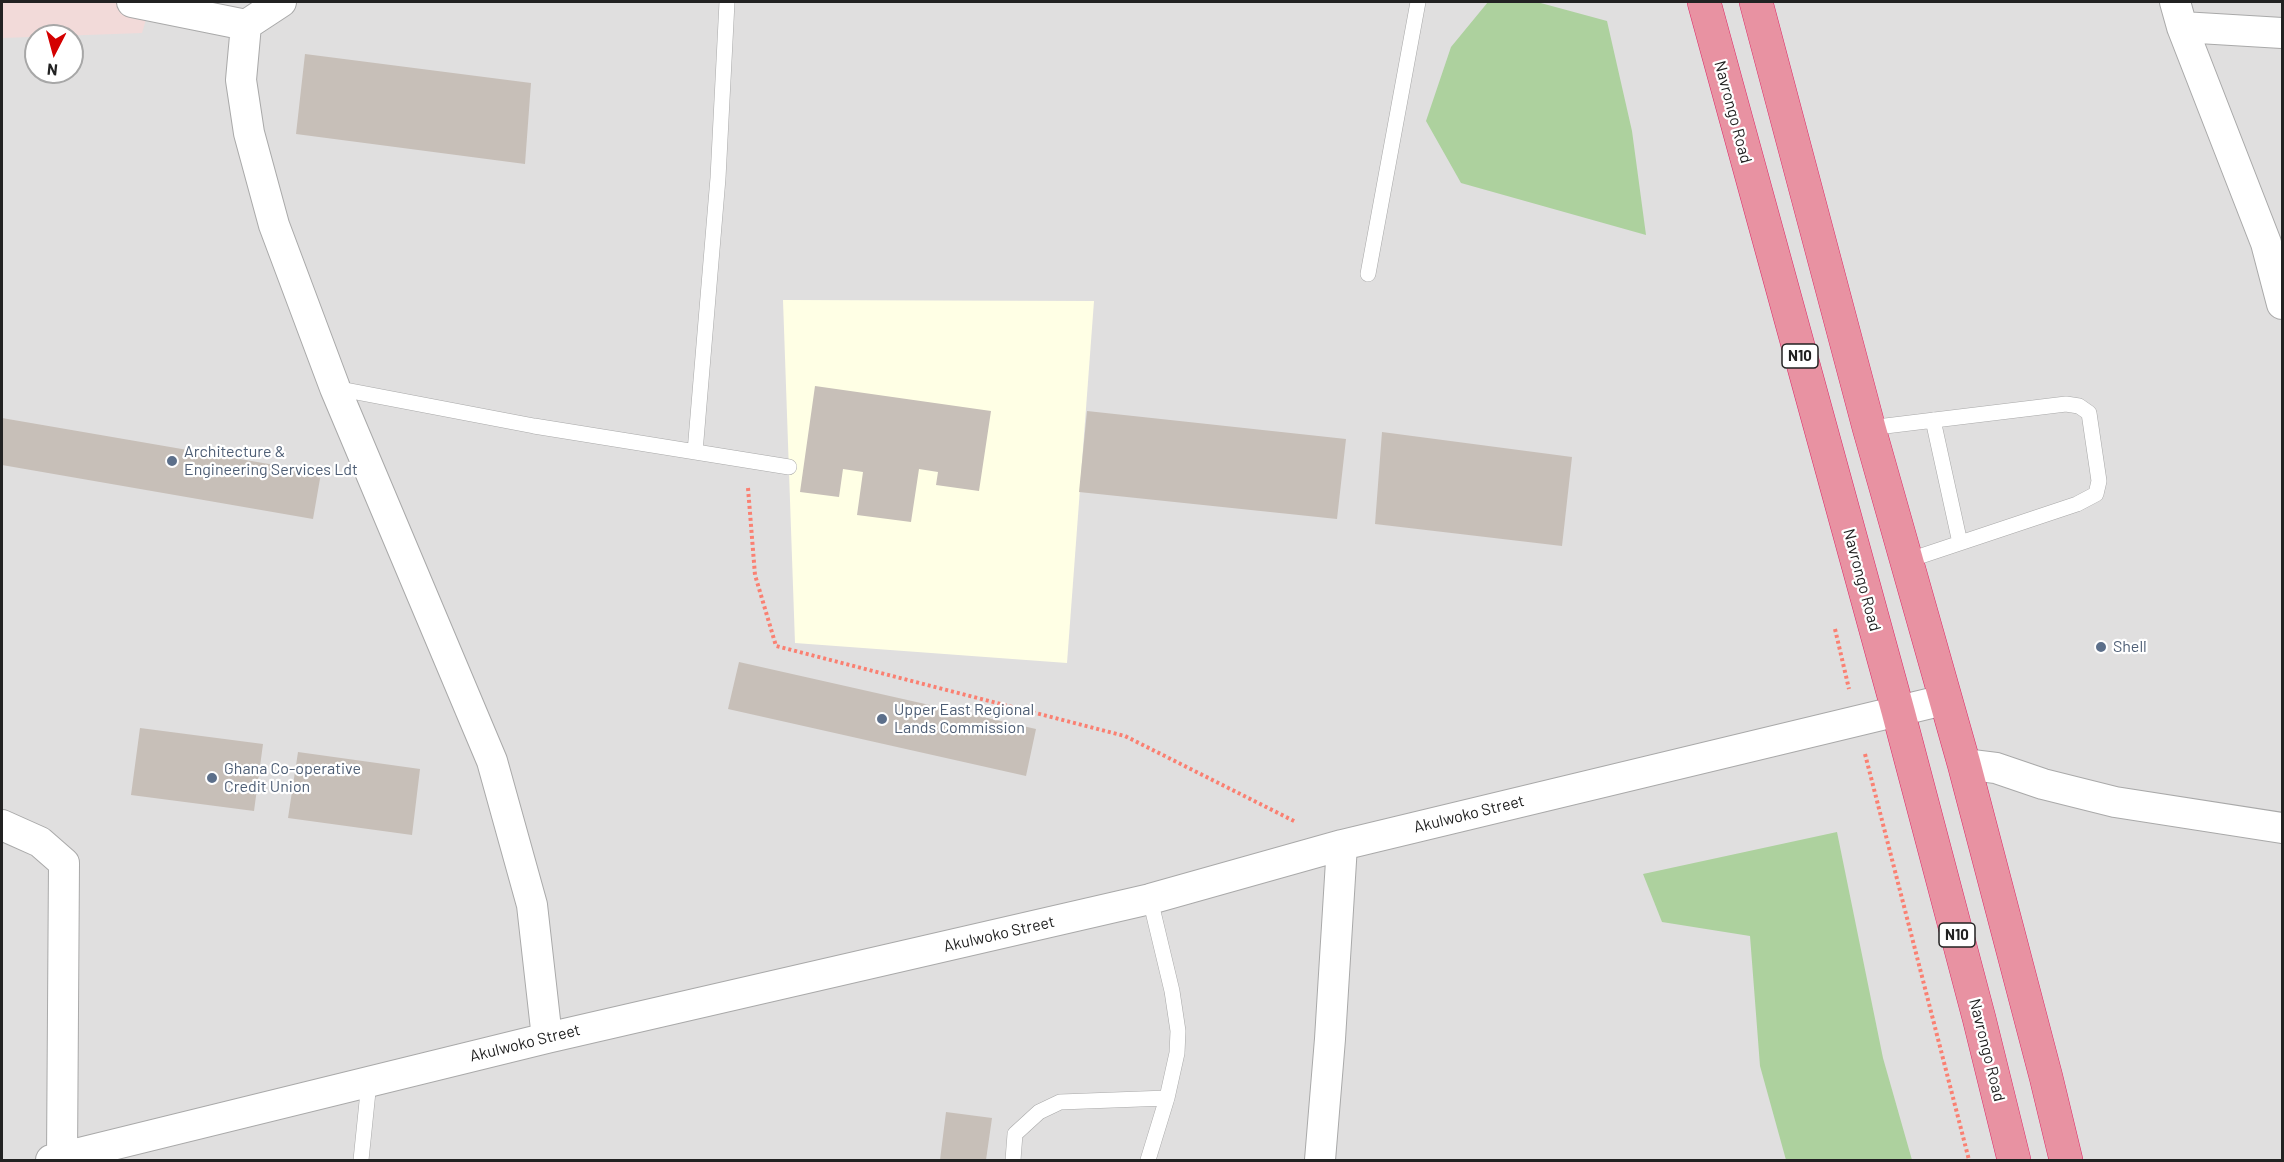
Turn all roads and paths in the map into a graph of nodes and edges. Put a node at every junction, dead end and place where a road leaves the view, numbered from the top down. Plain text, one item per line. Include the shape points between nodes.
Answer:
1 (132, 2) edge
2 (281, 2) edge
3 (727, 2) edge
4 (1418, 2) edge
5 (1704, 2) edge
6 (1756, 2) edge
7 (238, 13) edge
8 (2179, 14) edge
9 (2283, 33) edge
10 (2275, 244) edge
11 (1368, 274) dead end
12 (2283, 304) edge
13 (334, 388) junction
14 (1933, 420) junction
15 (1869, 428) junction
16 (695, 452) junction
17 (746, 460) junction
18 (789, 467) dead end
19 (1960, 543) junction
20 (1906, 561) junction
21 (1833, 620) dead end
22 (1944, 700) junction
23 (1898, 711) junction
24 (1856, 721) junction
25 (1964, 764) junction
26 (2, 825) edge
27 (2283, 828) edge
28 (1342, 845) junction
29 (1150, 899) junction
30 (547, 1038) junction
31 (369, 1082) junction
32 (1167, 1098) junction
33 (57, 1159) edge
34 (362, 1161) edge
35 (1013, 1161) edge
36 (1148, 1161) edge
37 (1320, 1161) edge
38 (1970, 1161) edge
39 (2013, 1161) edge
40 (2066, 1161) edge

1 - 7 street
2 - 7 street
3 - 16 lane via 718,178
4 - 11 lane
5 - 23 highway, Navrongo Road / N10
6 - 15 highway
7 - 13 street via 241,80 249,133 274,225
8 - 9 street
8 - 10 street
10 - 12 street
13 - 16 lane
13 - 30 street via 492,761 532,905
14 - 15 lane
14 - 19 lane
14 - 19 lane via 2066,404 2089,413 2099,481 2096,494
15 - 20 highway
16 - 17 lane
17 - 18 lane
17 - 28 path via 755,575 776,646 1125,736
19 - 20 lane
20 - 22 highway
21 - 24 path
22 - 23 street, Akulwoko Street
22 - 25 highway
23 - 24 street, Akulwoko Street
23 - 39 highway, Navrongo Road / N10 via 1980,1018
24 - 28 street, Akulwoko Street
24 - 38 path
25 - 27 street via 1996,768 2115,802
25 - 40 highway
26 - 33 street via 40,842 64,863
28 - 29 street, Akulwoko Street
28 - 37 street
29 - 30 street, Akulwoko Street
29 - 32 lane via 1178,1031
30 - 31 street, Akulwoko Street
31 - 33 street, Akulwoko Street
31 - 34 lane
32 - 35 lane via 1060,1101 1039,1112 1015,1134
32 - 36 lane

